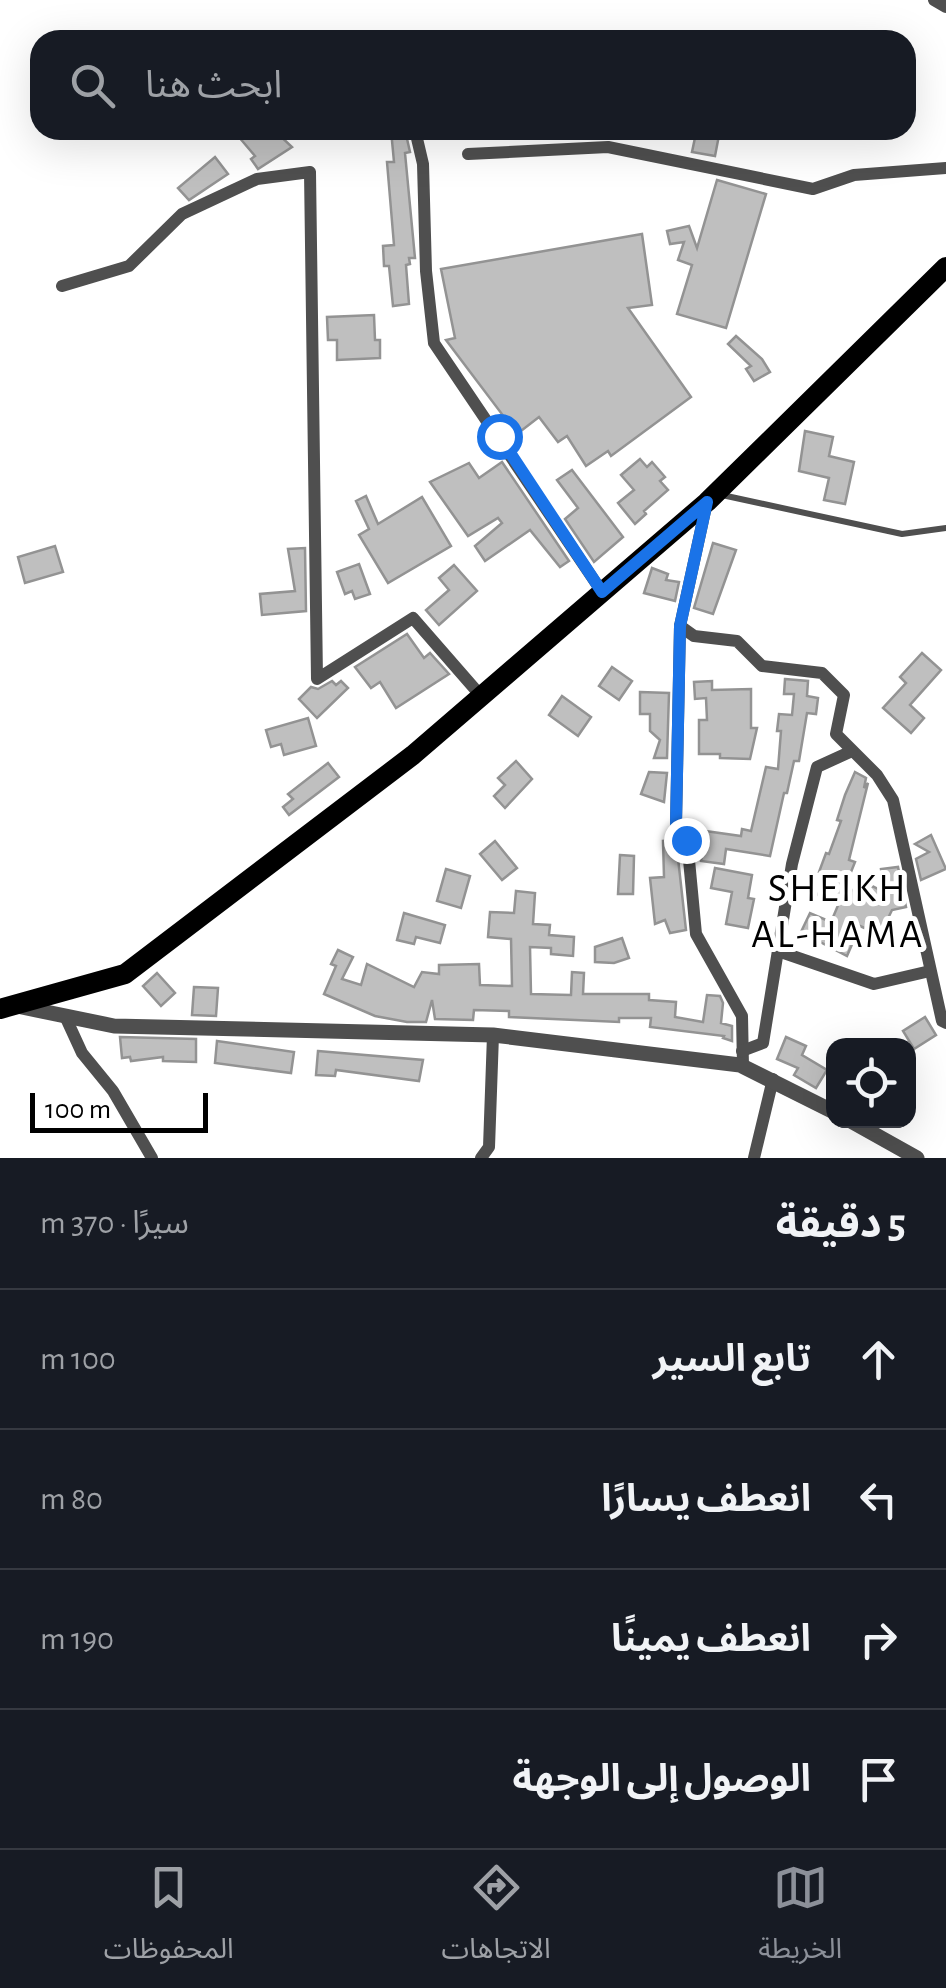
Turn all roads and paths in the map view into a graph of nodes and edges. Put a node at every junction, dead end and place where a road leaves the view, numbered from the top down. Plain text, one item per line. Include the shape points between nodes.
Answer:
1 (934, 0) edge
2 (946, 7) edge
3 (417, 140) edge
4 (468, 154) dead end
5 (946, 168) edge
6 (946, 267) edge
7 (62, 286) dead end
8 (712, 498) junction
9 (946, 528) edge
10 (602, 592) junction
11 (680, 626) junction
12 (482, 696) junction
13 (852, 751) junction
14 (778, 950) junction
15 (930, 971) junction
16 (6, 1007) edge
17 (65, 1016) junction
18 (946, 1024) edge
19 (493, 1035) junction
20 (742, 1058) junction
21 (773, 1079) junction
22 (826, 1108) edge
23 (863, 1128) edge
24 (152, 1158) edge
25 (480, 1158) edge
26 (754, 1158) edge
27 (917, 1158) edge

1 - 2 street
3 - 10 street via 434,343
4 - 5 street via 608,147 813,189 854,175
6 - 8 main road
7 - 12 street via 129,266 182,214 257,179 310,172 316,678 413,618
8 - 9 lane via 902,534
8 - 10 main road
8 - 11 street
10 - 12 main road
11 - 13 street via 694,636 738,641 762,666 822,673 844,696 836,734
11 - 20 street via 676,824 686,840 696,934 742,1016
12 - 16 main road via 125,974
13 - 14 street via 816,767
13 - 15 street via 894,800
14 - 15 street via 874,984
14 - 20 street via 762,1044
15 - 18 street
16 - 17 street
17 - 19 street via 114,1026
17 - 24 street
19 - 20 street
19 - 25 street via 489,1147
20 - 21 street
21 - 22 street
21 - 26 street
23 - 27 street

